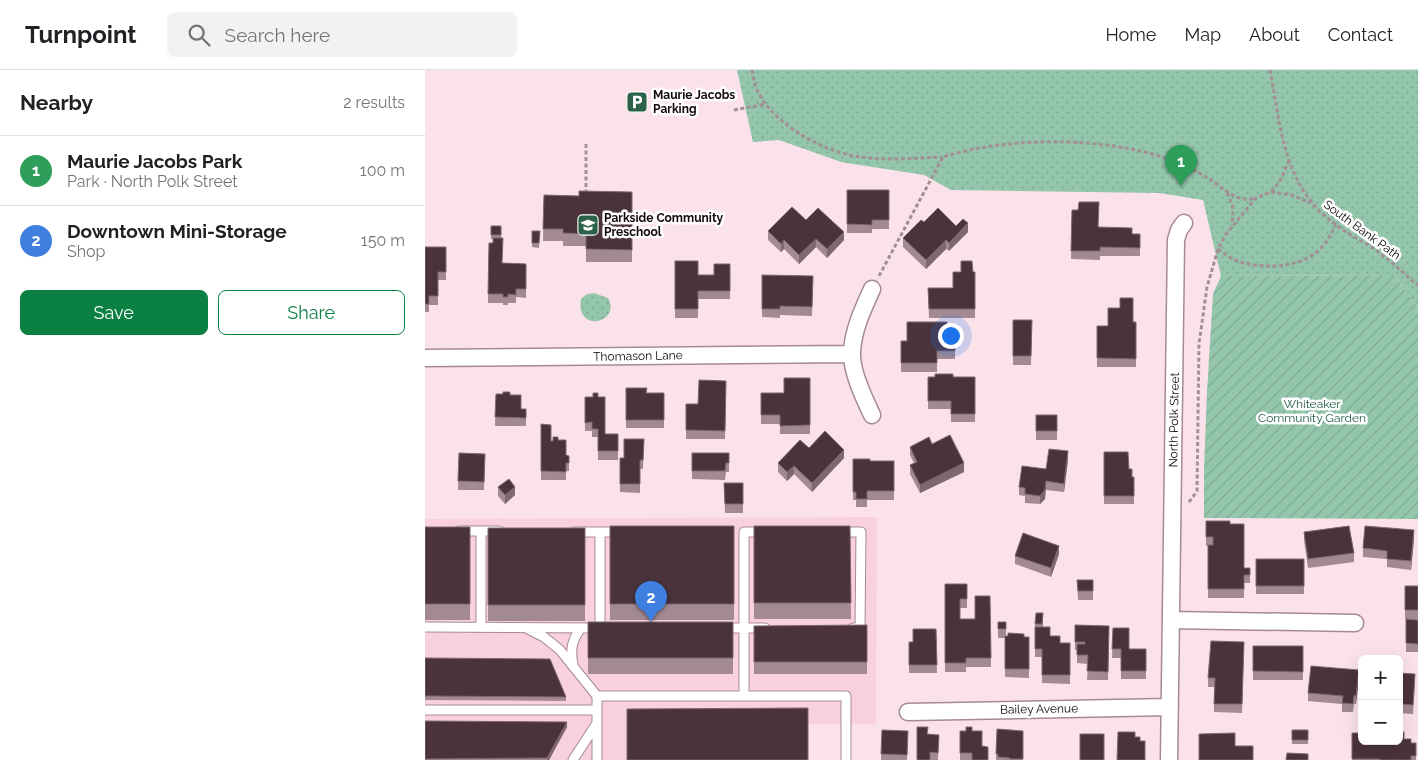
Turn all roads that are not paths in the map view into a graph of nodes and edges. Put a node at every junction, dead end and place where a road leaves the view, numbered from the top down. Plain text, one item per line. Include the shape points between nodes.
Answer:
1 (1184, 224) dead end
2 (872, 290) road end
3 (852, 354) junction
4 (425, 358) edge
5 (872, 415) dead end
6 (453, 531) edge
7 (481, 531) junction
8 (510, 532) edge
9 (560, 532) edge
10 (600, 532) junction
11 (629, 532) edge
12 (773, 532) edge
13 (831, 532) edge
14 (1171, 620) junction
15 (1355, 623) dead end
16 (425, 627) edge
17 (481, 627) junction
18 (525, 627) junction
19 (581, 628) junction
20 (715, 628) edge
21 (743, 628) junction
22 (773, 628) edge
23 (841, 628) edge
24 (573, 667) junction
25 (597, 696) junction
26 (744, 696) junction
27 (1169, 707) junction
28 (425, 710) edge
29 (597, 710) junction
30 (908, 712) dead end
31 (597, 723) junction
32 (573, 760) edge
33 (597, 760) edge
34 (846, 760) edge
35 (1169, 760) edge

1 - 14 street, North Polk Street via 1176,240
2 - 3 street via 855,329
3 - 4 street, Thomason Lane
3 - 5 street via 857,378
6 - 7 lane
7 - 8 lane
7 - 17 lane
9 - 10 lane
10 - 11 lane
10 - 19 lane via 605,628
12 - 21 lane via 739,532
13 - 23 lane via 861,532 860,628
14 - 15 street
14 - 27 street, North Polk Street
16 - 17 lane
17 - 18 lane
18 - 19 lane
18 - 24 lane via 554,645
19 - 24 lane via 572,644
20 - 21 lane
21 - 22 lane
21 - 26 lane
24 - 25 lane
25 - 26 lane
25 - 29 lane
26 - 34 lane via 846,696
27 - 30 street, Bailey Avenue
27 - 35 street, North Polk Street
28 - 29 lane
29 - 31 lane
31 - 32 lane
31 - 33 lane

